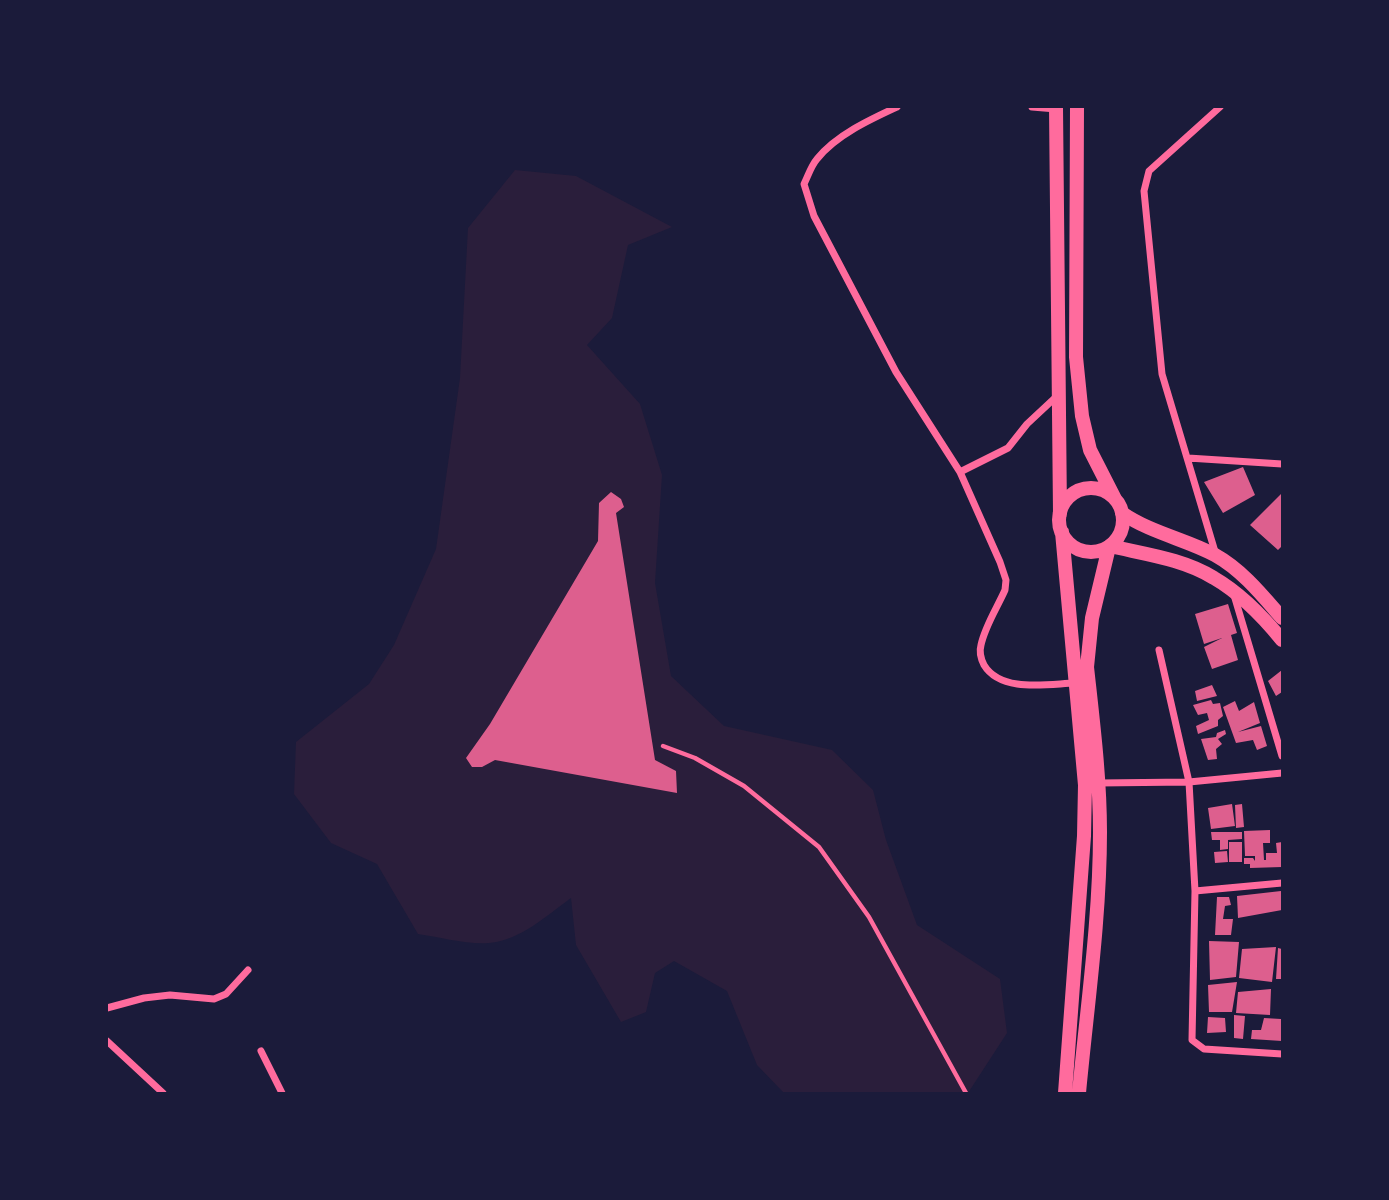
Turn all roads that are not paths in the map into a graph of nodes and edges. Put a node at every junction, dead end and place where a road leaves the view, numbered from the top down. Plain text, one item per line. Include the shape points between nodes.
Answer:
1 (897, 107) edge
2 (1032, 107) edge
3 (1077, 107) edge
4 (1220, 107) edge
5 (1056, 108) edge
6 (1058, 395) junction
7 (1188, 458) junction
8 (1282, 464) edge
9 (960, 472) junction
10 (1115, 499) junction
11 (1122, 513) junction
12 (1060, 514) junction
13 (1062, 532) junction
14 (1109, 546) junction
15 (1216, 555) junction
16 (1233, 591) junction
17 (1282, 618) edge
18 (1282, 640) edge
19 (1159, 650) dead end
20 (1075, 683) junction
21 (663, 746) dead end
22 (1282, 756) edge
23 (1282, 774) edge
24 (1189, 782) junction
25 (1092, 784) junction
26 (1282, 883) edge
27 (1195, 891) junction
28 (248, 970) dead end
29 (107, 1008) edge
30 (107, 1041) edge
31 (261, 1051) dead end
32 (1282, 1054) edge
33 (163, 1093) edge
34 (282, 1093) edge
35 (966, 1093) edge
36 (1065, 1093) edge
37 (1080, 1093) edge

1 - 9 street via 844,136 817,159 804,184 814,216 896,372
2 - 5 street
3 - 10 main road via 1076,357 1090,450
4 - 7 street via 1149,171 1144,191 1161,373
5 - 6 main road
6 - 9 street via 1008,448
6 - 12 main road
7 - 8 street
7 - 15 street
9 - 20 street via 1006,580 981,642 983,664 991,675 1009,684
10 - 11 main road
10 - 12 main road via 1097,489 1078,491
11 - 14 main road via 1121,531
11 - 15 main road
12 - 13 main road
13 - 14 main road via 1082,551
13 - 20 main road
14 - 16 main road via 1196,569
14 - 25 main road via 1092,618 1087,667
15 - 17 main road via 1251,582
16 - 18 main road
16 - 22 street
19 - 24 street
20 - 25 main road
21 - 35 lane via 744,786 818,847 869,917
23 - 24 street
24 - 25 street
24 - 27 street
25 - 36 main road
25 - 37 main road via 1097,911
26 - 27 street
27 - 32 street via 1192,1040 1204,1049
28 - 29 street via 226,994 214,999 170,995
30 - 33 street
31 - 34 street

